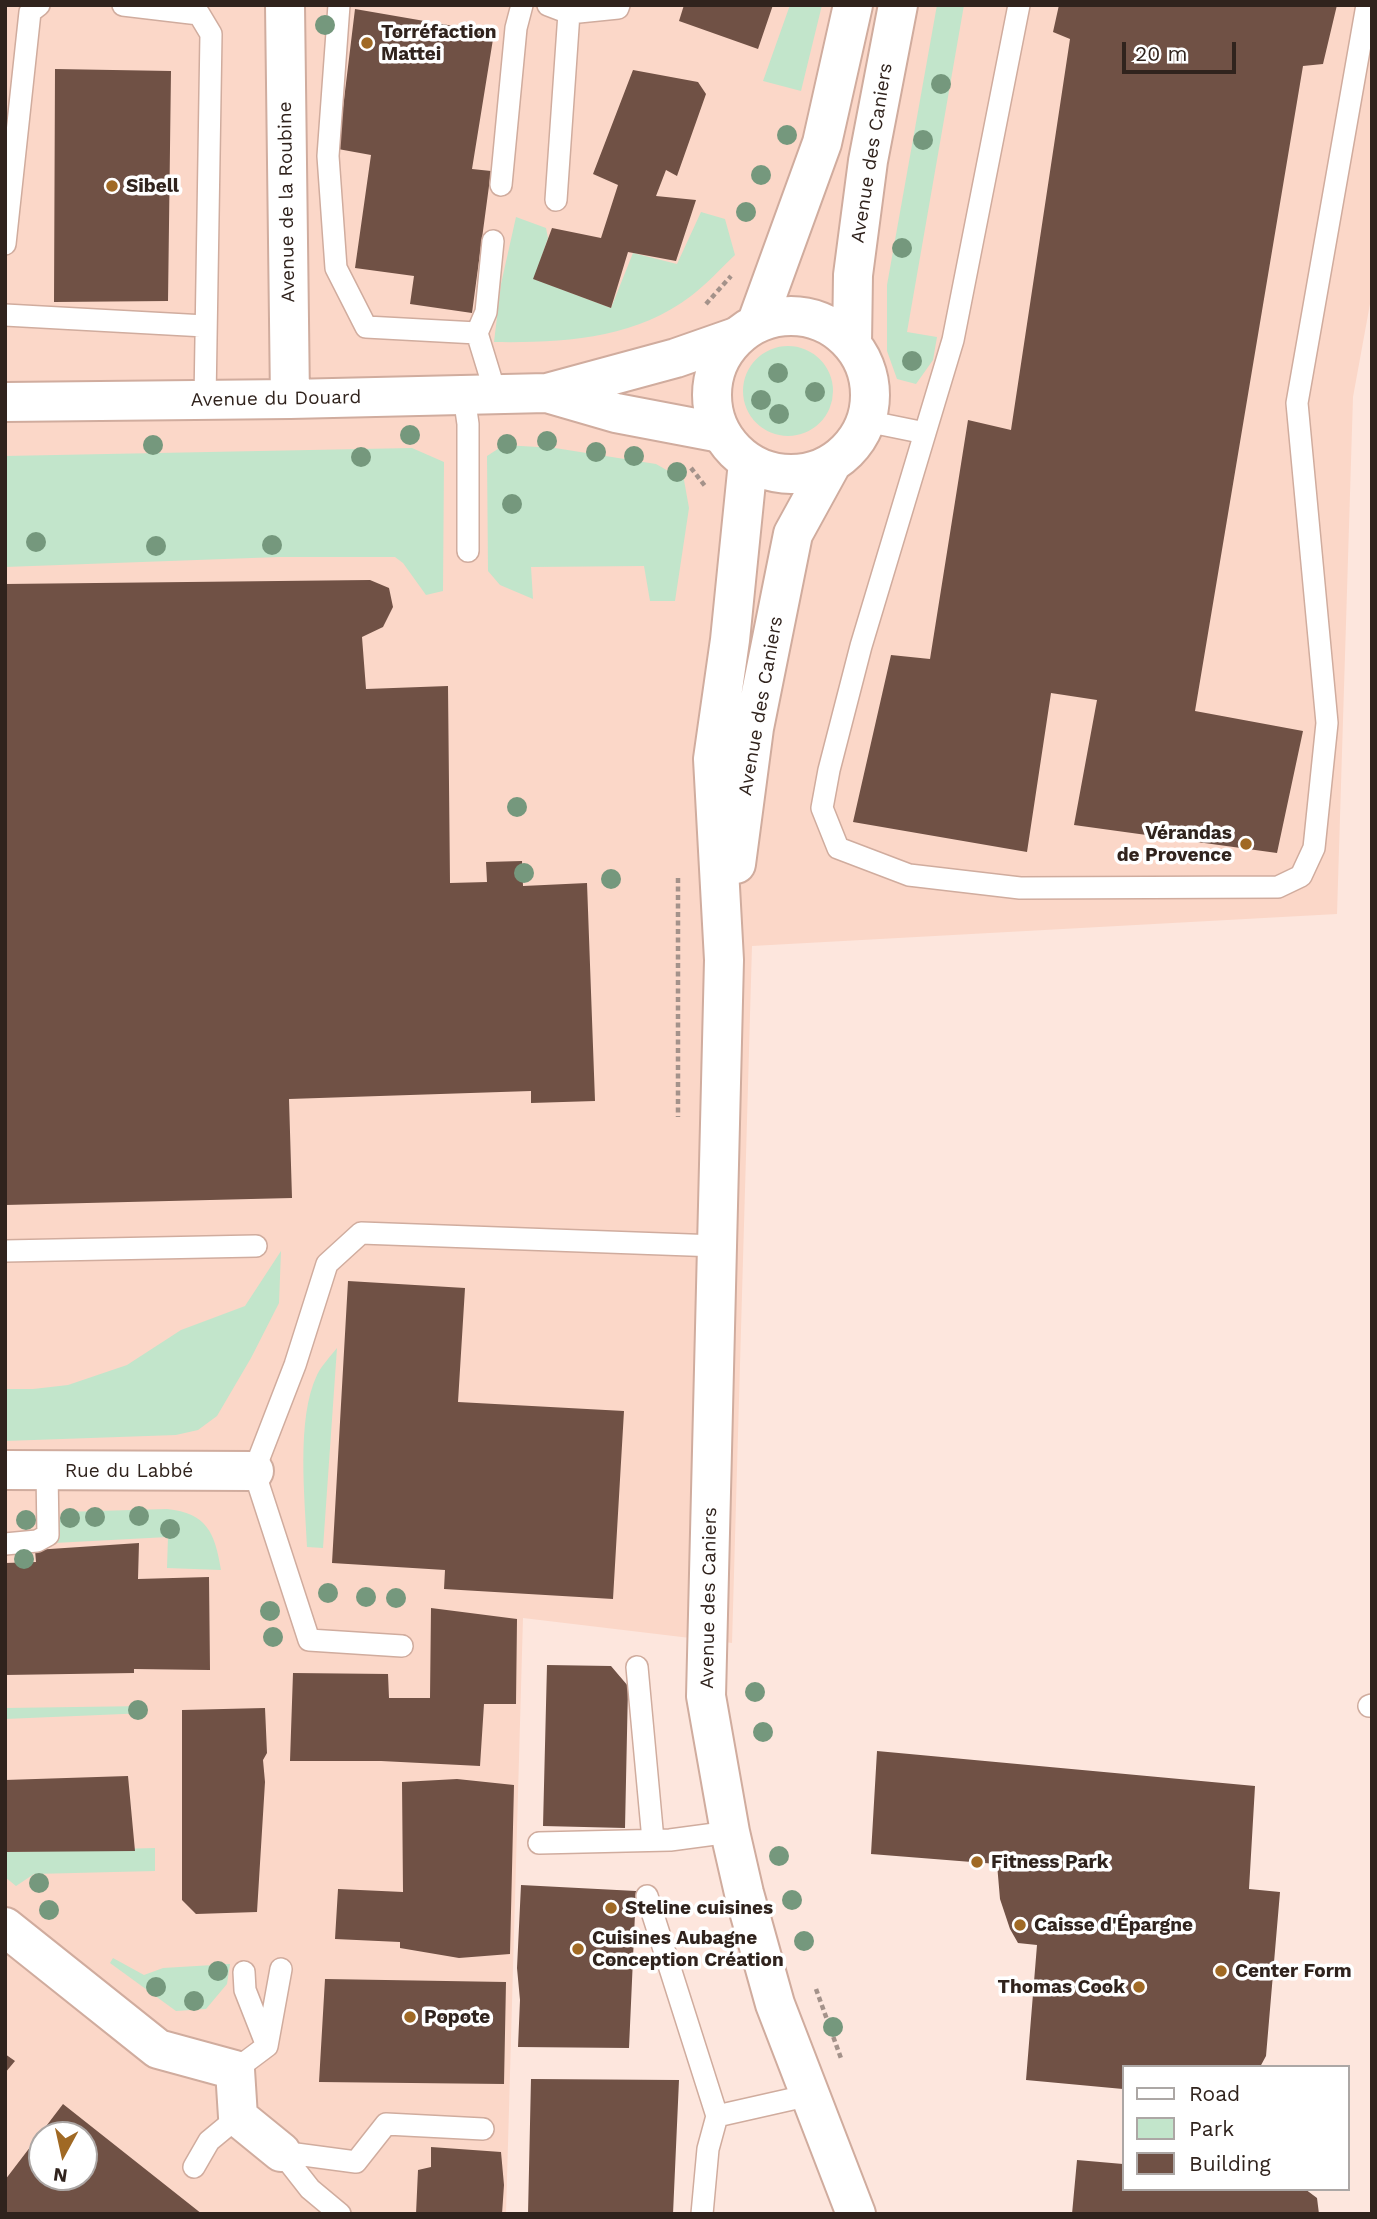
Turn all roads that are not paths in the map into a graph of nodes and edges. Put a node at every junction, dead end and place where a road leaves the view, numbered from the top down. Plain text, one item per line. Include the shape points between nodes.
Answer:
1 (39, 5) edge
2 (123, 5) edge
3 (285, 5) edge
4 (340, 5) edge
5 (522, 5) edge
6 (548, 5) edge
7 (619, 5) edge
8 (853, 5) edge
9 (898, 5) edge
10 (1019, 5) edge
11 (1367, 5) edge
12 (569, 13) junction
13 (501, 185) dead end
14 (556, 200) dead end
15 (493, 241) dead end
16 (5, 244) edge
17 (5, 315) edge
18 (205, 326) junction
19 (747, 330) junction
20 (477, 333) junction
21 (852, 344) junction
22 (547, 393) junction
23 (480, 396) junction
24 (290, 399) junction
25 (205, 400) junction
26 (5, 402) edge
27 (866, 421) junction
28 (721, 433) junction
29 (925, 433) junction
30 (748, 462) junction
31 (832, 463) junction
32 (468, 551) dead end
33 (724, 960) junction
34 (256, 1246) dead end
35 (717, 1246) junction
36 (5, 1251) edge
37 (5, 1470) edge
38 (47, 1471) junction
39 (254, 1471) junction
40 (5, 1544) edge
41 (402, 1646) dead end
42 (637, 1667) dead end
43 (730, 1832) junction
44 (653, 1840) junction
45 (538, 1843) dead end
46 (647, 1896) dead end
47 (5, 1927) edge
48 (281, 1969) dead end
49 (244, 1972) dead end
50 (267, 2046) junction
51 (235, 2070) junction
52 (810, 2095) junction
53 (717, 2116) junction
54 (238, 2117) junction
55 (484, 2129) dead end
56 (281, 2152) junction
57 (194, 2167) dead end
58 (340, 2214) edge
59 (702, 2214) edge
60 (856, 2214) edge

1 - 16 lane via 30,12
2 - 18 lane via 199,14 211,34
3 - 24 street, Avenue de la Roubine
4 - 20 lane via 328,156 336,268 366,327
5 - 13 lane
6 - 12 lane
7 - 12 lane
8 - 19 street via 822,143
9 - 21 street, Avenue des Caniers via 868,160 853,275
10 - 29 lane via 953,340
11 - 29 lane via 1297,402 1327,723 1314,848 1301,876 1266,888 1020,888 909,875 838,848 821,808 860,646
12 - 14 lane
15 - 20 lane via 486,312
17 - 18 lane
18 - 25 lane
19 - 21 street via 783,316 808,317 832,327
19 - 22 street, Avenue du Douard via 677,358
19 - 28 street via 723,353 712,382 712,408
20 - 23 lane
21 - 27 street via 866,368 870,394
22 - 23 street, Avenue du Douard
22 - 28 street, Avenue du Douard via 616,413
23 - 24 street, Avenue du Douard
23 - 32 lane via 468,424
24 - 25 street, Avenue du Douard
25 - 26 street, Avenue du Douard
27 - 29 lane
27 - 31 street via 852,445
28 - 30 street
30 - 31 street via 790,474
30 - 33 street, Avenue des Caniers via 713,759
31 - 33 street, Avenue des Caniers via 793,534 754,728
33 - 35 street, Avenue des Caniers
34 - 36 lane
35 - 39 lane via 361,1233 327,1264
35 - 43 street, Avenue des Caniers via 706,1696
37 - 38 street, Rue du Labbé
38 - 39 street, Rue du Labbé
38 - 40 lane via 48,1535 37,1541
39 - 41 lane via 309,1640
42 - 44 lane
43 - 44 lane
43 - 52 street, Avenue des Caniers via 775,2004
44 - 45 lane
46 - 53 lane
47 - 51 street via 158,2049
48 - 50 lane
49 - 50 lane via 245,1990
50 - 51 lane
51 - 54 street
52 - 53 lane
52 - 60 street, Avenue des Caniers
53 - 59 lane via 708,2149
54 - 56 street
54 - 57 lane via 209,2141
55 - 56 lane via 386,2124 356,2162
56 - 58 lane via 310,2189

